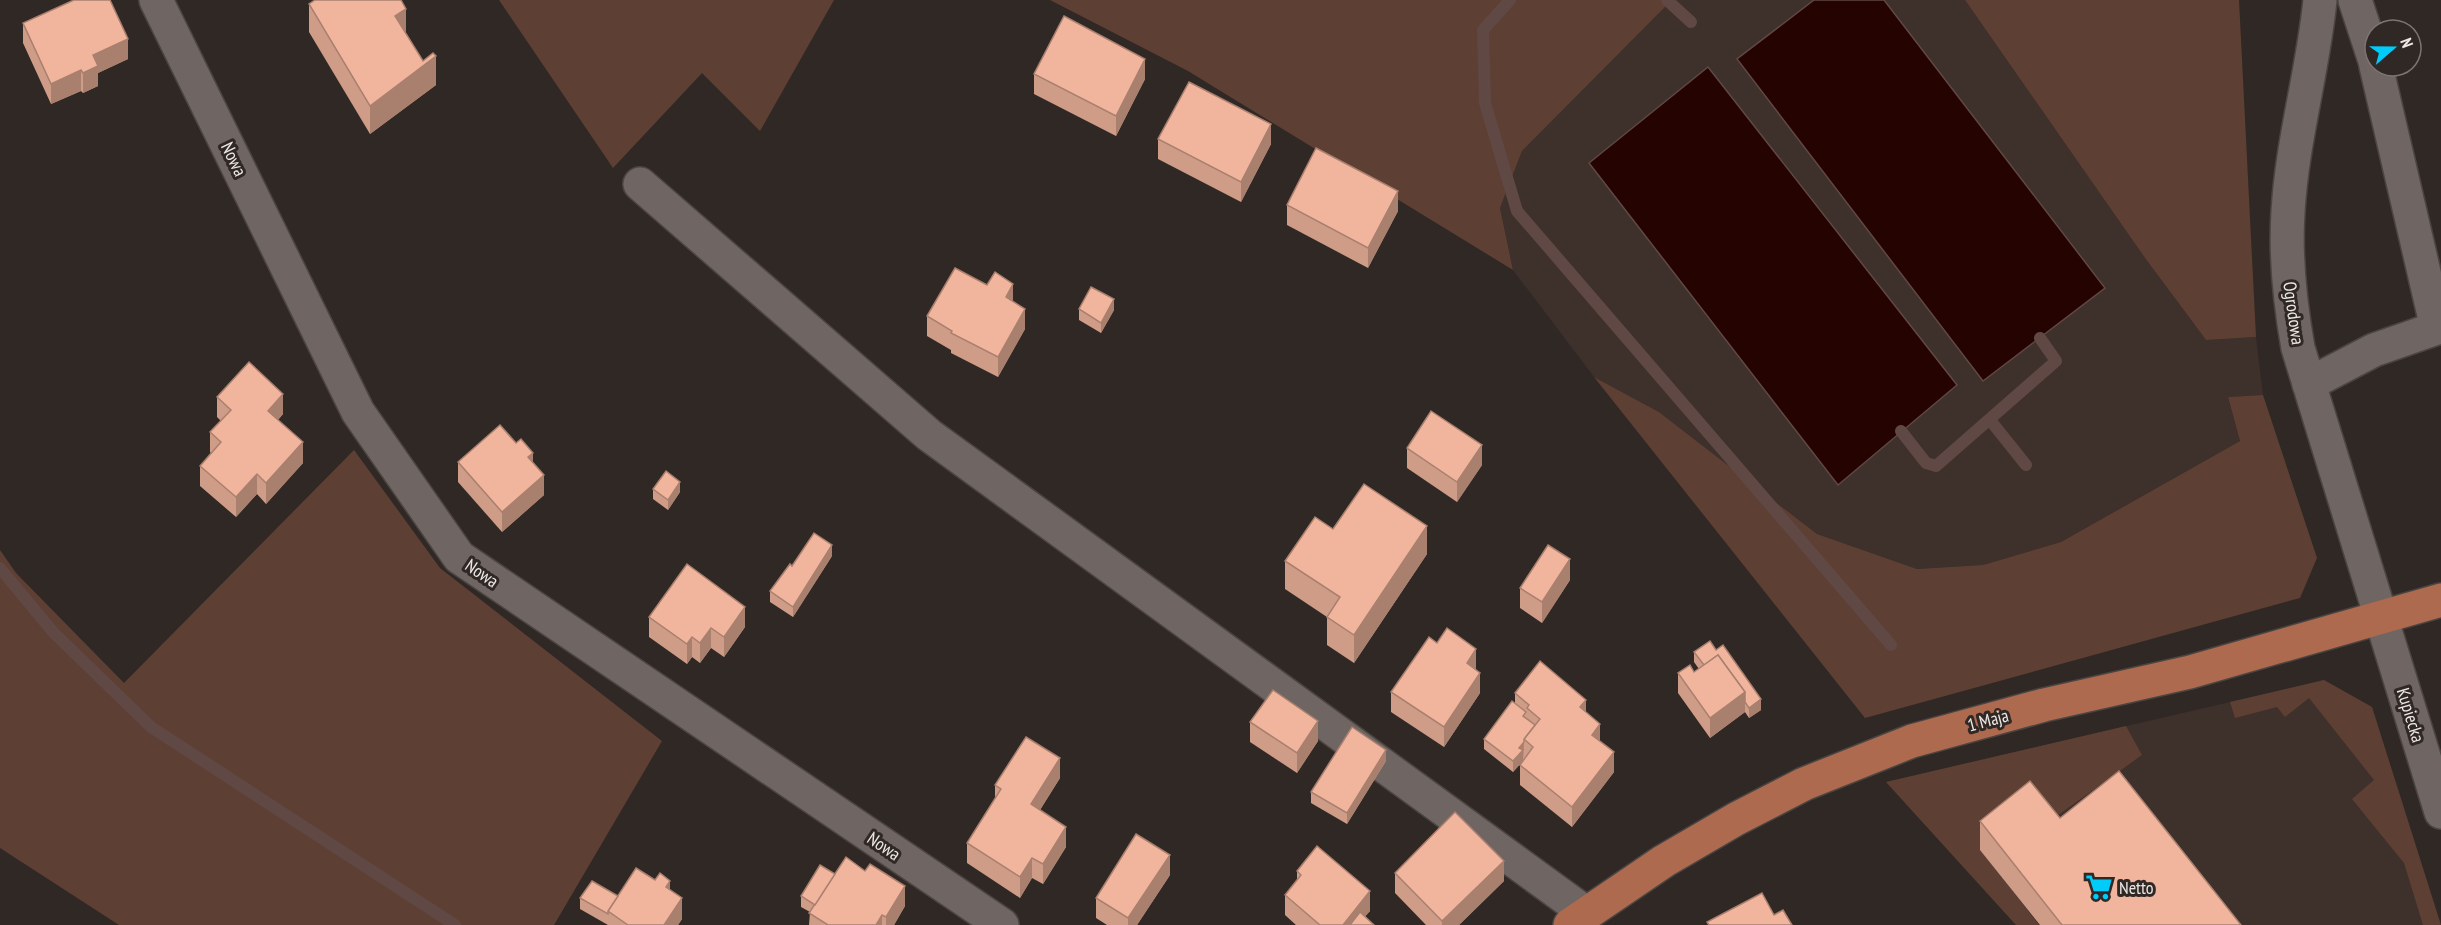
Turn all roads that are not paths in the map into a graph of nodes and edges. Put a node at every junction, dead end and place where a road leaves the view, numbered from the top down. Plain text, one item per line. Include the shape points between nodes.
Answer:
1 (156, 0) edge
2 (2320, 0) edge
3 (2355, 0) edge
4 (2363, 24) edge
5 (2379, 78) edge
6 (640, 184) dead end
7 (2309, 384) junction
8 (2441, 600) edge
9 (2381, 617) junction
10 (2441, 812) edge
11 (1578, 919) edge
12 (1002, 925) edge

1 - 12 street, Nowa via 358,412 459,557
2 - 7 street, Ogrodowa via 2302,104 2287,256 2298,348
3 - 4 street
5 - 7 street via 2437,328 2374,350
6 - 11 street via 929,435
7 - 9 street, Ogrodowa
8 - 9 main road, 1 Maja
9 - 10 street, Kupiecka
9 - 11 main road, 1 Maja via 2183,674 2044,705 1912,741 1804,784 1736,819 1664,861

